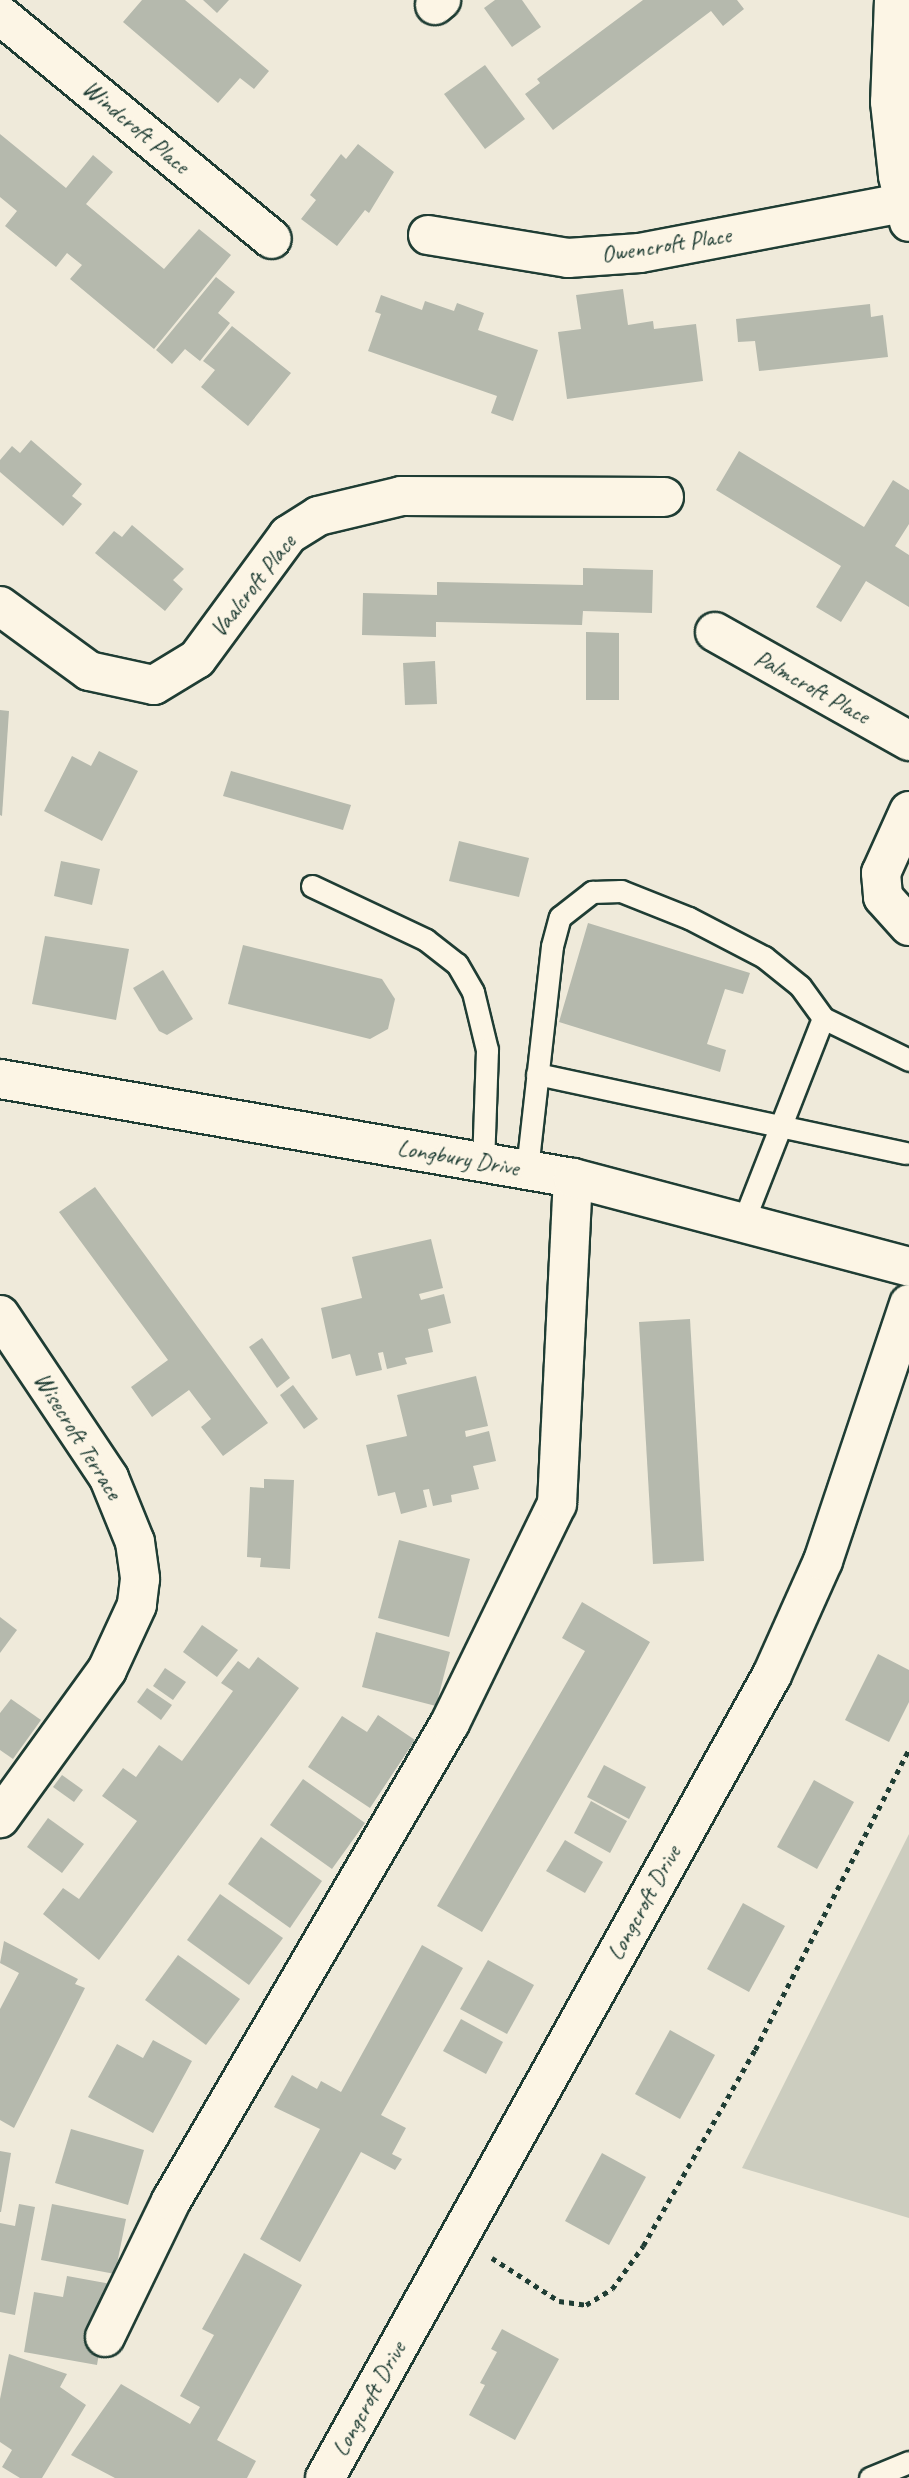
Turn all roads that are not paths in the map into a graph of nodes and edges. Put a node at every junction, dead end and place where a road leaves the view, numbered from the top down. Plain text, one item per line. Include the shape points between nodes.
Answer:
1 (894, 0) edge
2 (0, 15) edge
3 (906, 212) edge
4 (428, 234) dead end
5 (272, 239) dead end
6 (664, 498) dead end
7 (0, 607) edge
8 (715, 632) dead end
9 (909, 741) edge
10 (909, 811) edge
11 (312, 886) dead end
12 (909, 926) edge
13 (823, 1017) junction
14 (909, 1059) edge
15 (537, 1074) junction
16 (0, 1079) edge
17 (782, 1124) junction
18 (906, 1153) dead end
19 (483, 1162) junction
20 (527, 1169) junction
21 (573, 1178) junction
22 (744, 1220) junction
23 (909, 1267) edge
24 (909, 1304) edge
25 (0, 1315) edge
26 (0, 1818) edge
27 (105, 2337) dead end
28 (909, 2462) edge
29 (325, 2478) edge
30 (870, 2478) edge

1 - 3 street via 890,102
2 - 5 street, Windcroft Place
3 - 4 street, Owencroft Place via 640,253 568,258
6 - 7 street, Vaalcroft Place via 401,496 318,516 288,536 197,659 154,685 89,671
8 - 9 street, Palmcroft Place
10 - 12 street via 881,873 883,897
11 - 19 lane via 426,940 457,964 472,992 487,1050
13 - 14 lane
13 - 15 lane via 800,986 764,957 689,918 621,891 592,892 560,917
13 - 17 lane
15 - 17 lane
15 - 20 lane
16 - 19 street, Longbury Drive
17 - 18 lane
17 - 22 lane
19 - 20 street, Longbury Drive
20 - 21 street, Longbury Drive
21 - 22 street, Longbury Drive
21 - 27 street via 557,1504 450,1723 171,2201
22 - 23 street, Longbury Drive
24 - 29 street, Longcroft Drive via 823,1561 772,1675
25 - 26 street, Wisecroft Terrace via 110,1478 135,1542 140,1579 137,1605 107,1670
28 - 30 lane

